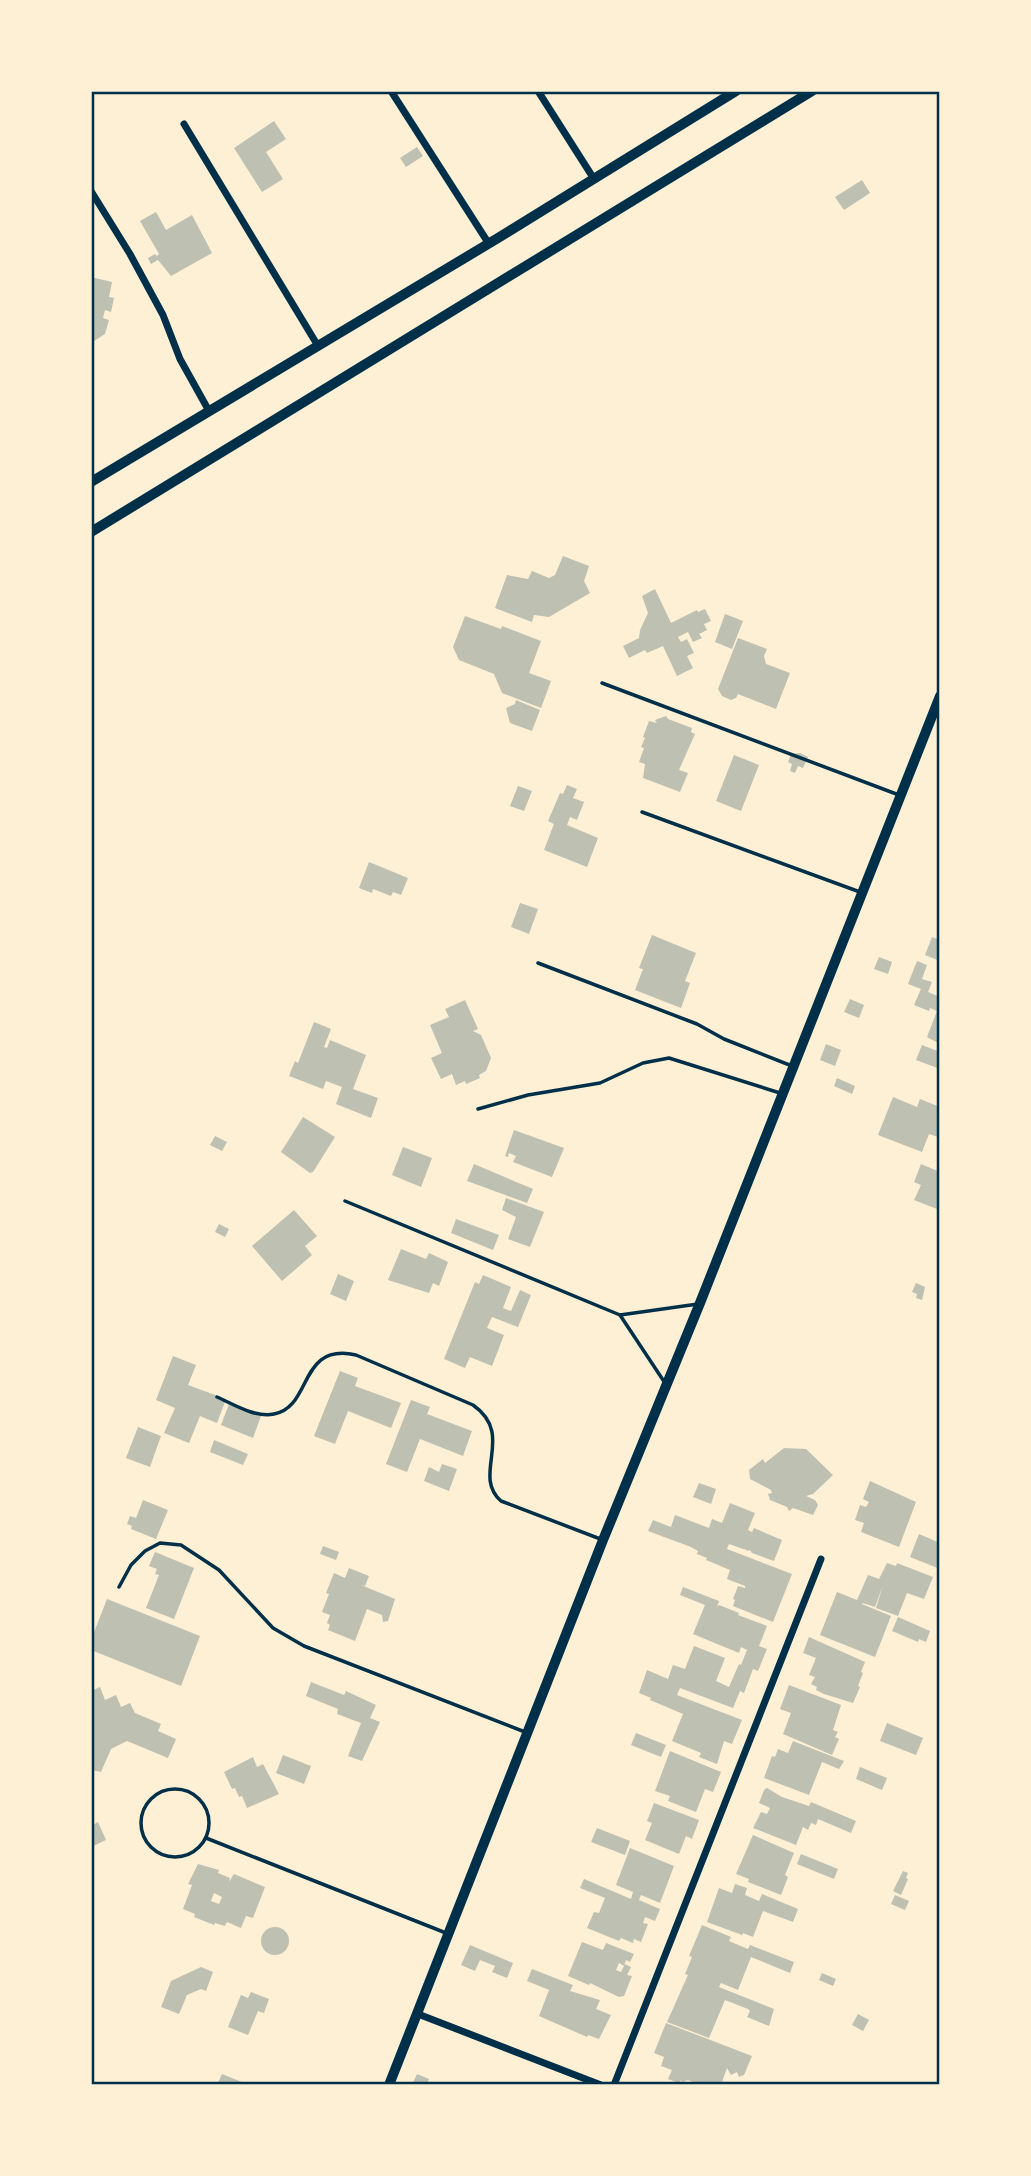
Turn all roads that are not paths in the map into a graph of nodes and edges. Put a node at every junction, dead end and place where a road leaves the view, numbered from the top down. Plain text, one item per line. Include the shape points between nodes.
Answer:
1 (391, 91) edge
2 (538, 91) edge
3 (736, 91) edge
4 (812, 91) edge
5 (184, 124) dead end
6 (594, 179) junction
7 (91, 191) edge
8 (489, 244) junction
9 (318, 346) junction
10 (209, 411) junction
11 (91, 482) edge
12 (91, 532) edge
13 (602, 683) dead end
14 (940, 696) edge
15 (901, 796) junction
16 (642, 812) dead end
17 (862, 893) junction
18 (538, 963) dead end
19 (792, 1066) junction
20 (782, 1093) junction
21 (478, 1109) dead end
22 (345, 1201) dead end
23 (700, 1303) junction
24 (620, 1315) junction
25 (666, 1384) junction
26 (217, 1396) dead end
27 (603, 1539) junction
28 (821, 1559) dead end
29 (119, 1587) dead end
30 (526, 1732) junction
31 (206, 1838) junction
32 (448, 1933) junction
33 (418, 2014) junction
34 (389, 2085) edge
35 (601, 2085) edge
36 (614, 2085) edge

1 - 8 street
2 - 6 street
3 - 6 main road
4 - 12 main road
5 - 9 street
6 - 8 main road
7 - 10 street via 130,254
8 - 9 main road
9 - 10 main road
10 - 11 main road
13 - 15 lane
14 - 15 street
15 - 17 street
16 - 17 lane
17 - 19 street
18 - 19 lane
19 - 20 street
20 - 21 lane via 669,1058 643,1063 600,1083
20 - 23 street
22 - 24 lane
23 - 24 lane
23 - 25 street
24 - 25 lane
25 - 27 street
26 - 27 lane via 253,1412 274,1414 294,1402 310,1369 322,1359 344,1352 356,1355 481,1411 494,1437 490,1485 494,1496
27 - 30 street
28 - 36 street
29 - 30 lane via 145,1551 160,1543 181,1545 219,1570 273,1628 304,1646
30 - 32 street
31 - 31 lane via 208,1815 197,1796 165,1790 147,1803 143,1835 158,1852 179,1857
31 - 32 lane
32 - 33 street
33 - 34 street
33 - 35 street

